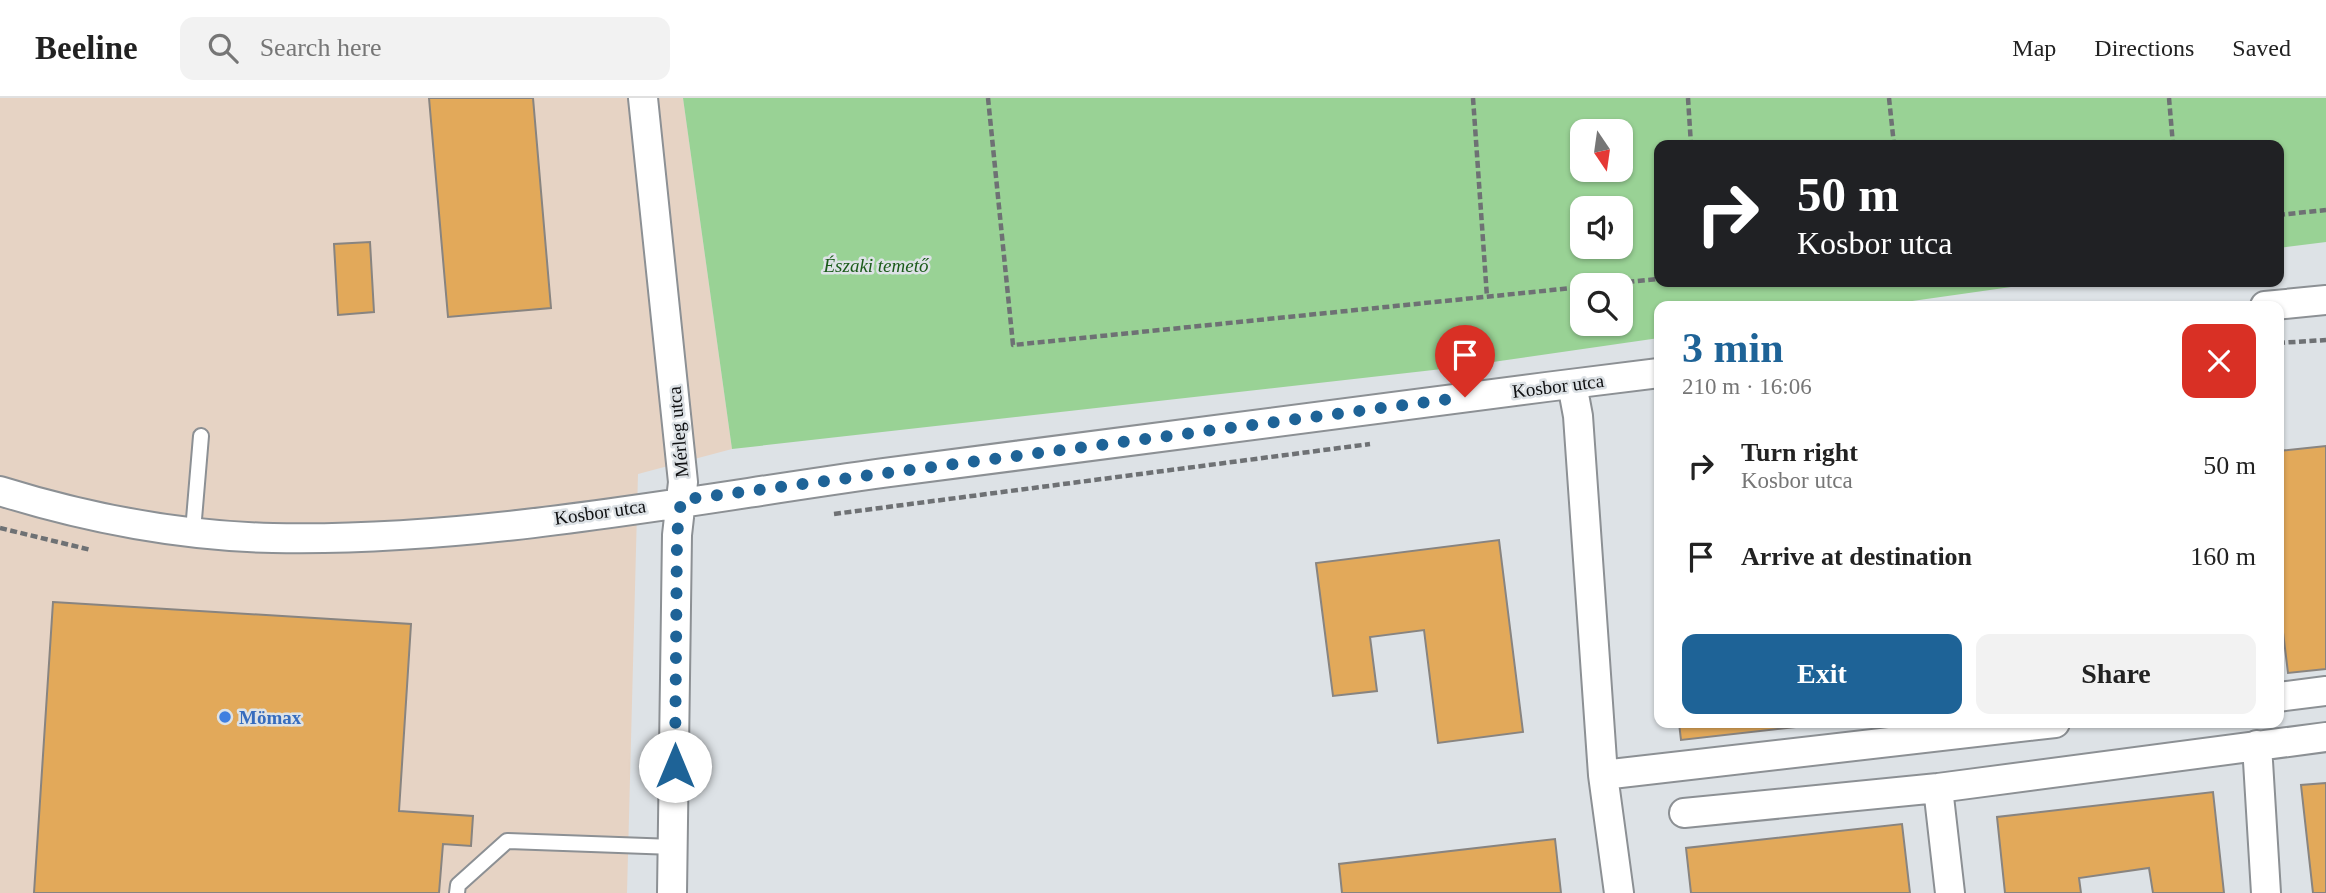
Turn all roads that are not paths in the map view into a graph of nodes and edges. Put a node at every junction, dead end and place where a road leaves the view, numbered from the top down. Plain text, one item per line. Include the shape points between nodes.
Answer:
1 (643, 98) edge
2 (2326, 300) edge
3 (2284, 304) edge
4 (1654, 374) edge
5 (1572, 384) junction
6 (201, 436) dead end
7 (0, 491) edge
8 (681, 500) junction
9 (193, 531) junction
10 (2326, 691) edge
11 (2284, 696) edge
12 (1969, 728) edge
13 (1934, 730) edge
14 (2326, 737) edge
15 (2258, 745) junction
16 (1602, 775) junction
17 (1938, 788) junction
18 (1684, 813) dead end
19 (674, 847) junction
20 (457, 893) edge
21 (672, 893) edge
22 (1619, 893) edge
23 (1950, 893) edge
24 (2266, 893) edge

1 - 8 street, Mérleg utca via 680,446
2 - 3 street
4 - 5 street, Kosbor utca
5 - 8 street, Kosbor utca
5 - 16 street via 1578,416
6 - 9 lane
7 - 9 street, Kosbor utca via 61,510
8 - 9 street, Kosbor utca via 498,527 365,537 270,538
8 - 19 street, Mérleg utca
10 - 11 street
12 - 13 street
13 - 16 street
14 - 15 street
15 - 17 street
15 - 24 street
16 - 22 street
17 - 18 street
17 - 23 street
19 - 20 lane via 507,841 458,885
19 - 21 street, Mérleg utca

